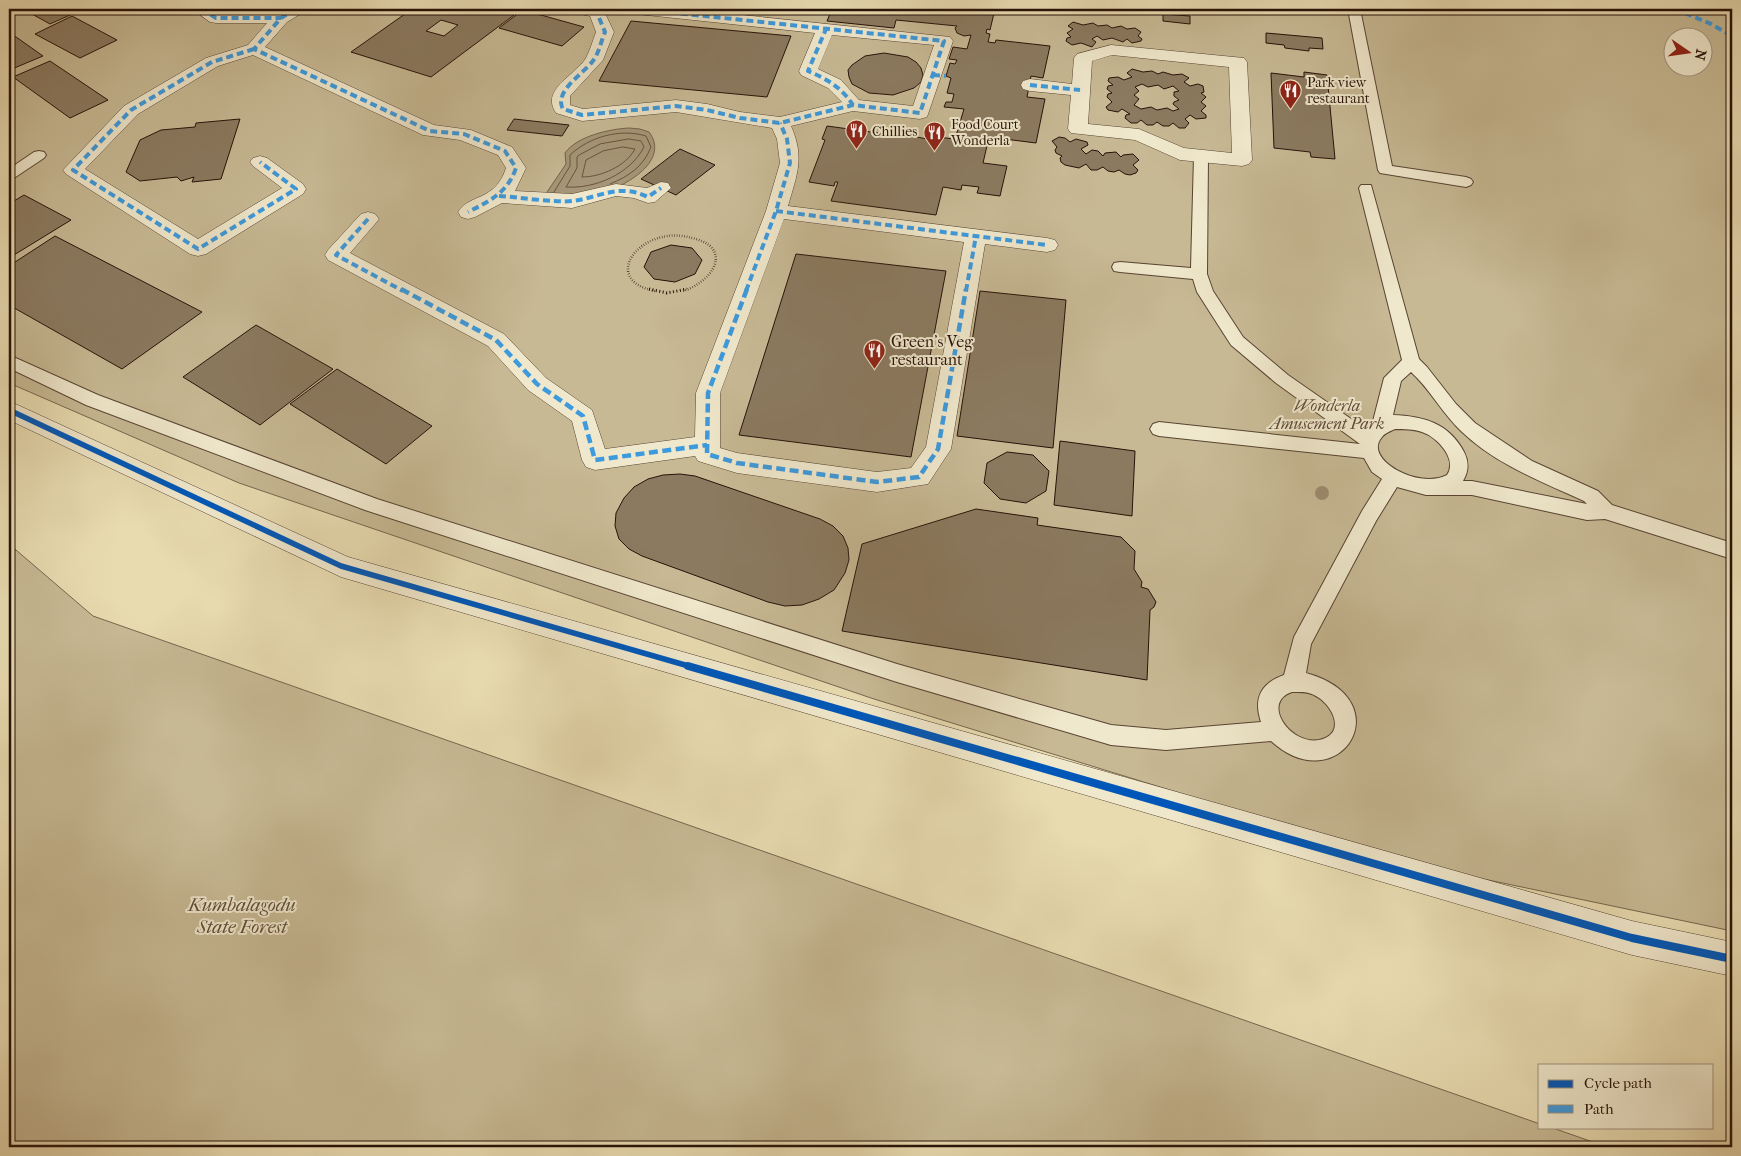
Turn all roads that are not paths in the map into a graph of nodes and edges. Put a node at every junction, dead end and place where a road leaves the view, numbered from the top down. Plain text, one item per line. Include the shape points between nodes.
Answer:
1 (201, 9) edge
2 (581, 9) edge
3 (637, 9) edge
4 (1354, 9) edge
5 (288, 14) edge
6 (826, 29) junction
7 (254, 49) junction
8 (1030, 85) dead end
9 (1080, 90) junction
10 (853, 105) junction
11 (780, 123) junction
12 (39, 155) dead end
13 (1201, 156) junction
14 (260, 162) dead end
15 (9, 176) edge
16 (1466, 182) dead end
17 (661, 188) dead end
18 (1366, 188) dead end
19 (499, 196) junction
20 (776, 210) junction
21 (468, 212) dead end
22 (368, 219) dead end
23 (976, 236) junction
24 (1047, 245) dead end
25 (1120, 267) dead end
26 (1199, 274) junction
27 (9, 361) edge
28 (1411, 362) junction
29 (9, 410) edge
30 (1381, 426) junction
31 (1159, 428) dead end
32 (1434, 430) junction
33 (707, 445) junction
34 (1370, 446) junction
35 (1525, 466) junction
36 (1393, 478) junction
37 (1435, 488) junction
38 (1605, 511) junction
39 (1732, 551) edge
40 (1294, 681) junction
41 (1275, 731) junction
42 (1732, 959) edge

1 - 5 street via 216,18
2 - 11 street via 597,13 605,32 594,60 561,95 563,110 582,115 676,106
3 - 6 street
4 - 16 lane via 1385,170
5 - 7 street
6 - 10 street via 808,72 835,83
6 - 10 street via 944,42 940,75 920,113
7 - 14 street via 212,62 131,110 73,170 198,250 296,189
7 - 19 street via 430,131 464,134 505,151 516,168 513,181
8 - 9 street
9 - 13 street via 1078,129 1139,136 1180,154
9 - 13 street via 1082,58 1110,50 1238,62 1242,160
10 - 11 street
11 - 20 street via 787,139 790,163
12 - 15 lane
13 - 26 lane
17 - 19 street via 648,197 638,192 616,190 572,201
18 - 28 lane
19 - 21 street
20 - 23 street
20 - 33 street via 708,393
22 - 33 street via 336,255 496,340 537,384 582,416 595,460
23 - 24 street
23 - 33 street via 938,449 919,477 877,482 737,463 707,454
25 - 26 lane
26 - 34 lane via 1205,292 1237,341
27 - 41 lane via 92,400 372,505 915,679 1111,735 1166,740
28 - 30 lane via 1393,378
28 - 35 lane via 1469,428
29 - 42 street via 341,566 1632,938
30 - 32 lane via 1405,422
30 - 34 lane via 1374,432
31 - 34 lane
32 - 35 lane
32 - 37 lane via 1456,451 1460,464 1457,475
34 - 36 lane via 1376,464
35 - 38 lane via 1590,496
36 - 37 lane via 1419,488
36 - 40 lane via 1301,643
37 - 38 lane via 1472,488 1587,512
38 - 39 lane
40 - 41 lane via 1271,693 1267,704 1268,718
40 - 41 lane via 1309,682 1336,699 1344,712 1346,726 1342,738 1332,747 1318,751 1302,750

